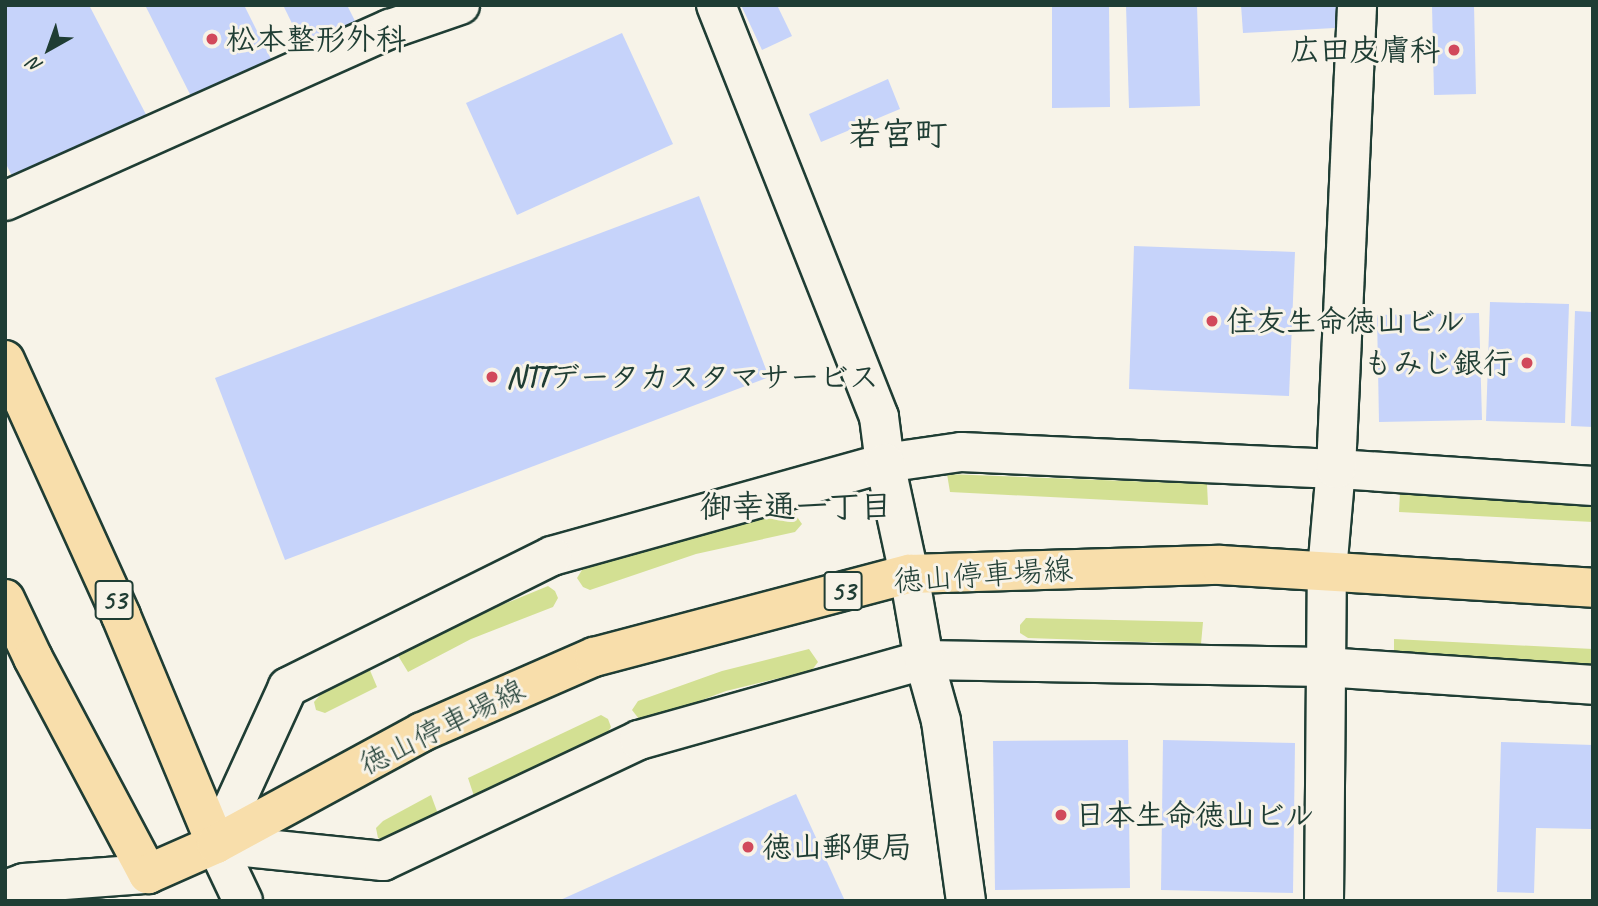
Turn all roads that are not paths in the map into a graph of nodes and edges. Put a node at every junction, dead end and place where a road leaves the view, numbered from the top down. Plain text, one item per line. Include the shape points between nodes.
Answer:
1 (460, 5) edge
2 (716, 5) edge
3 (1357, 5) edge
4 (385, 17) edge
5 (5, 201) edge
6 (5, 360) edge
7 (885, 463) junction
8 (1336, 469) junction
9 (1593, 486) edge
10 (1328, 571) junction
11 (909, 574) junction
12 (1593, 588) edge
13 (5, 599) edge
14 (924, 660) junction
15 (1324, 667) junction
16 (1593, 685) edge
17 (216, 844) junction
18 (5, 890) edge
19 (144, 892) edge
20 (243, 901) edge
21 (966, 901) edge
22 (1324, 901) edge

1 - 4 street
2 - 7 street via 879,416
3 - 8 street
4 - 5 street
6 - 17 main road, 53 via 121,616
7 - 8 street via 961,452
7 - 11 street
7 - 17 street via 552,556 288,687
8 - 9 street
8 - 10 street
10 - 11 main road, 徳山停車場線 / 53 via 1220,565
10 - 12 main road, 徳山停車場線 / 53
10 - 15 street
11 - 14 street
11 - 17 main road, 徳山停車場線 / 53 via 594,657 422,733
13 - 19 main road
14 - 15 street
14 - 17 street via 639,740 383,861
14 - 21 street via 941,721
15 - 16 street
15 - 22 street
17 - 19 main road, 徳山停車場線 / 53
17 - 20 street
18 - 19 street via 24,883

